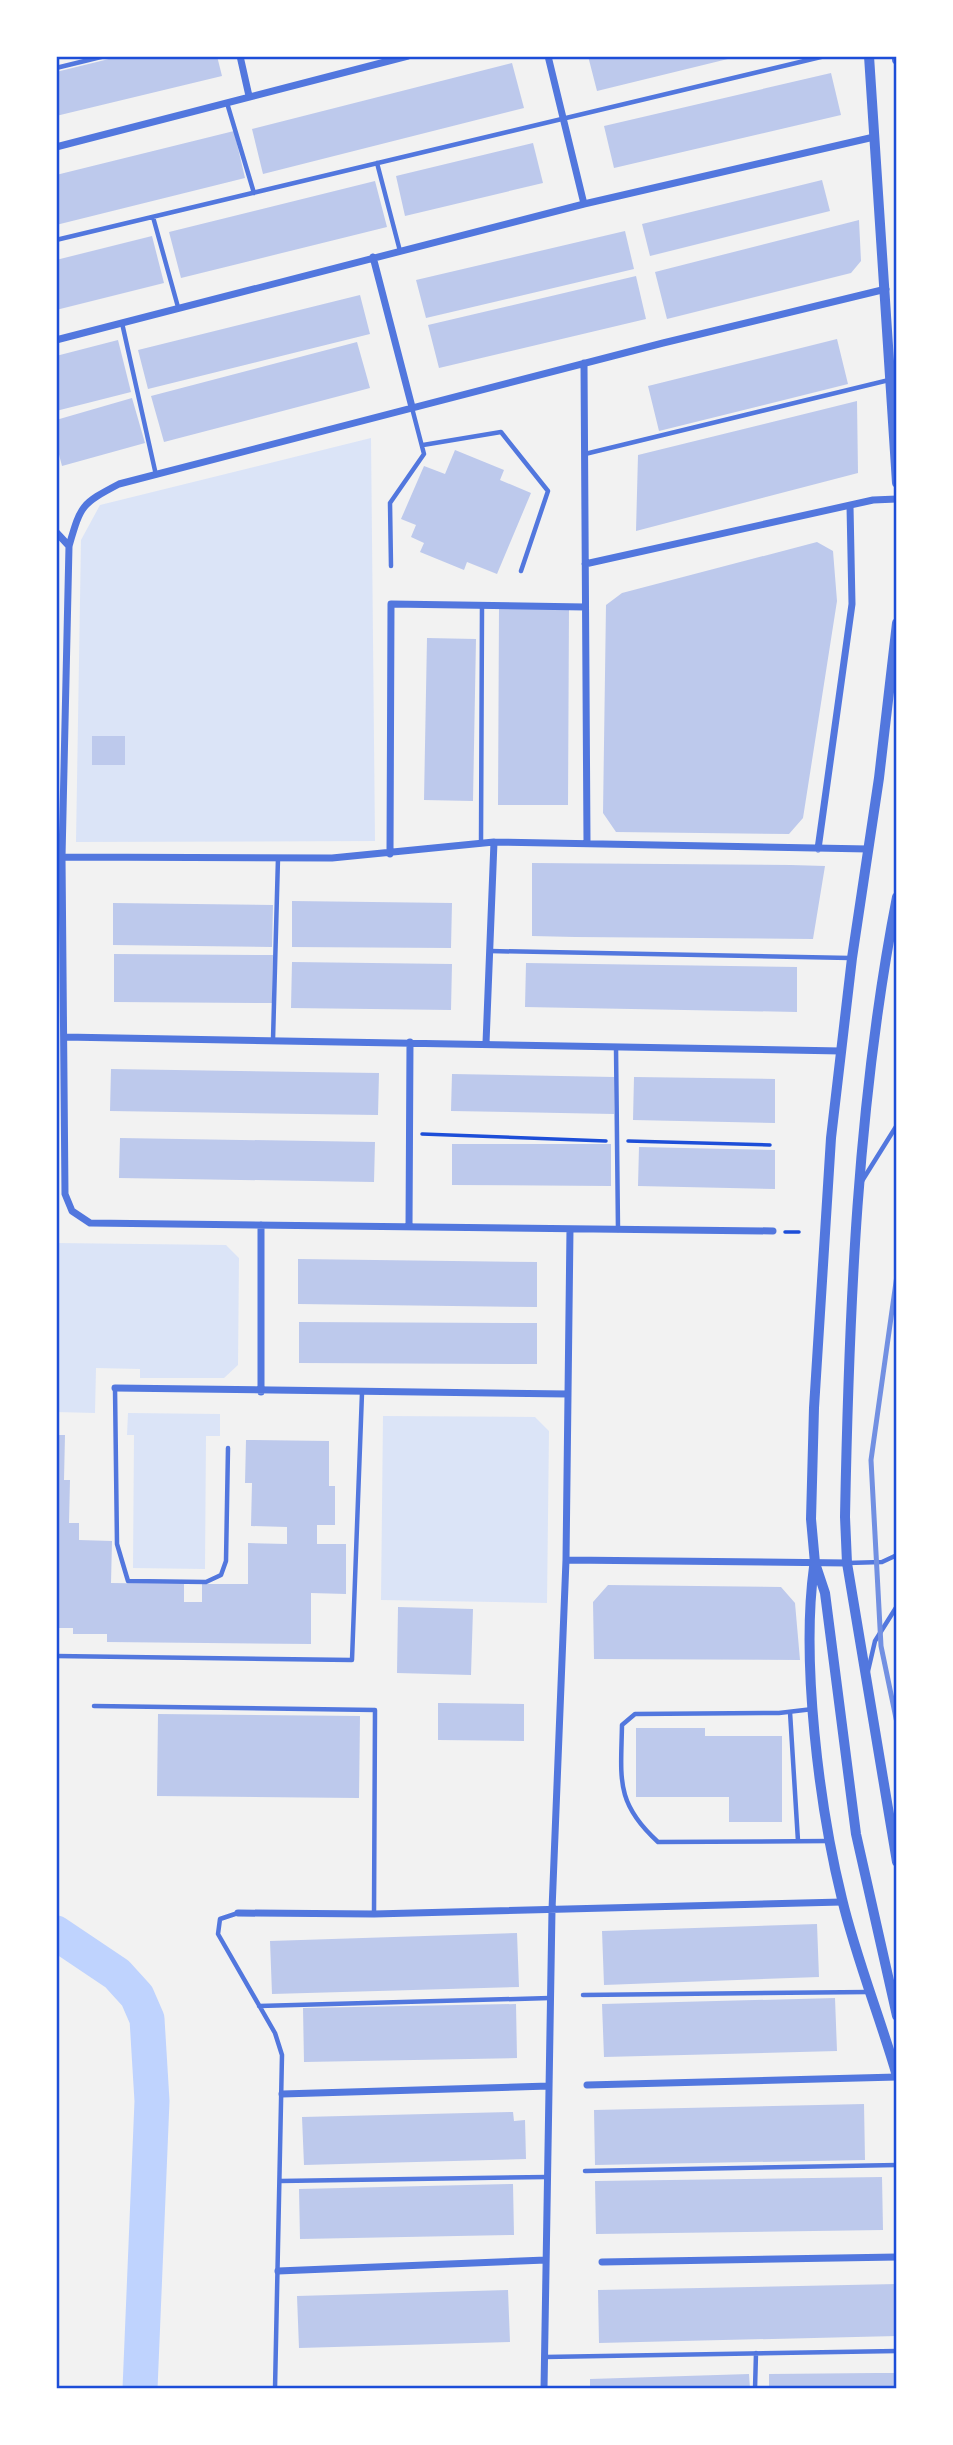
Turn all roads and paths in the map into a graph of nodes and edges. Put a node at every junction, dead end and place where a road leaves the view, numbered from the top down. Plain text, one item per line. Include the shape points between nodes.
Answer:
1 (105, 56) edge
2 (240, 56) edge
3 (408, 56) edge
4 (548, 56) edge
5 (825, 56) edge
6 (869, 56) edge
7 (56, 68) edge
8 (249, 96) junction
9 (227, 102) junction
10 (563, 118) junction
11 (874, 137) junction
12 (56, 147) edge
13 (377, 163) junction
14 (254, 193) junction
15 (584, 204) junction
16 (153, 217) junction
17 (56, 240) edge
18 (400, 251) junction
19 (373, 257) junction
20 (886, 289) junction
21 (178, 307) junction
22 (122, 324) junction
23 (56, 340) edge
24 (584, 363) junction
25 (891, 380) junction
26 (411, 407) junction
27 (423, 445) junction
28 (584, 455) junction
29 (156, 475) junction
30 (897, 483) edge
31 (897, 499) edge
32 (850, 506) junction
33 (56, 533) edge
34 (69, 546) junction
35 (585, 564) junction
36 (391, 566) dead end
37 (521, 571) dead end
38 (481, 605) junction
39 (585, 607) junction
40 (897, 624) edge
41 (56, 625) edge
42 (67, 625) junction
43 (60, 751) edge
44 (494, 842) junction
45 (587, 842) junction
46 (481, 844) junction
47 (818, 849) junction
48 (868, 849) junction
49 (390, 854) junction
50 (278, 858) junction
51 (60, 862) edge
52 (897, 897) edge
53 (490, 951) junction
54 (852, 958) junction
55 (59, 987) edge
56 (64, 1037) junction
57 (273, 1040) junction
58 (410, 1042) junction
59 (486, 1043) junction
60 (616, 1046) junction
61 (841, 1051) junction
62 (59, 1108) edge
63 (897, 1125) edge
64 (409, 1133) junction
65 (615, 1141) junction
66 (770, 1145) dead end
67 (859, 1184) junction
68 (261, 1225) junction
69 (409, 1227) junction
70 (570, 1229) junction
71 (618, 1230) junction
72 (773, 1231) dead end
73 (115, 1388) joint
74 (261, 1392) junction
75 (362, 1392) junction
76 (568, 1394) junction
77 (228, 1448) dead end
78 (897, 1555) edge
79 (566, 1560) junction
80 (815, 1563) junction
81 (847, 1563) junction
82 (897, 1606) edge
83 (56, 1656) edge
84 (867, 1679) junction
85 (94, 1706) dead end
86 (814, 1709) junction
87 (790, 1712) junction
88 (798, 1841) junction
89 (829, 1841) junction
90 (897, 1862) edge
91 (842, 1902) junction
92 (552, 1910) junction
93 (238, 1913) joint
94 (374, 1914) junction
95 (872, 1992) junction
96 (583, 1995) dead end
97 (550, 1997) junction
98 (258, 2006) junction
99 (897, 2016) edge
100 (897, 2076) edge
101 (587, 2085) dead end
102 (549, 2086) junction
103 (282, 2094) junction
104 (897, 2165) edge
105 (585, 2171) dead end
106 (547, 2177) junction
107 (280, 2181) junction
108 (897, 2258) edge
109 (546, 2260) junction
110 (602, 2262) dead end
111 (278, 2271) junction
112 (897, 2351) edge
113 (756, 2353) junction
114 (544, 2357) junction
115 (275, 2389) edge
116 (544, 2389) edge
117 (755, 2389) edge

1 - 7 lane
2 - 8 street
3 - 8 street
4 - 10 street
5 - 10 lane
6 - 11 street
8 - 9 street
9 - 12 street
9 - 14 lane
10 - 13 lane
10 - 15 street
11 - 15 street
11 - 20 street
13 - 14 lane
13 - 18 lane
14 - 16 lane
15 - 18 street
16 - 17 lane
16 - 21 lane
18 - 19 street
19 - 21 street
19 - 26 street
20 - 24 street
20 - 25 street
21 - 22 street
22 - 23 street
22 - 29 lane
24 - 26 street
24 - 28 street
25 - 28 lane
25 - 30 street
26 - 27 lane
26 - 29 street
27 - 36 lane via 424,454 390,503
27 - 37 lane via 501,432 548,491
28 - 35 street
29 - 34 street via 119,484 88,500 79,512
31 - 32 street
32 - 35 street
32 - 47 street via 852,604
33 - 34 street
34 - 42 street
35 - 39 street
38 - 39 street
38 - 46 lane
38 - 49 street via 394,603 389,609
39 - 45 street
40 - 48 street
41 - 42 street
42 - 43 street
43 - 51 street
44 - 45 street
44 - 46 street
44 - 53 street
45 - 47 street
46 - 49 street
47 - 48 street
48 - 54 street
49 - 50 street
50 - 51 street
50 - 57 lane
51 - 55 street
52 - 67 street via 870,1073
53 - 54 lane
53 - 59 street
54 - 61 street
55 - 56 street
56 - 57 street
56 - 62 street
57 - 58 street
58 - 59 street
58 - 64 street
59 - 60 street
60 - 61 street
60 - 65 lane
61 - 80 street via 814,1408 811,1518
62 - 68 street via 65,1194 72,1211 89,1223
63 - 67 lane
64 - 65 path
64 - 69 street
65 - 66 path
65 - 71 lane
67 - 81 street via 847,1422
68 - 69 street
68 - 74 street
69 - 70 street
70 - 71 street
70 - 76 street
71 - 72 street
73 - 74 street
73 - 77 lane via 117,1544 128,1581 206,1582 221,1575 226,1561
74 - 75 street
75 - 76 street
75 - 83 lane via 352,1660
76 - 79 street
78 - 81 lane via 882,1562
79 - 80 street
79 - 92 street
80 - 81 street
80 - 86 street via 810,1596
80 - 99 street via 825,1593 856,1834
81 - 84 street
82 - 84 lane via 875,1641
84 - 90 street
85 - 94 lane via 375,1710
86 - 87 lane
86 - 89 street
87 - 88 lane
87 - 88 lane via 635,1714 622,1726 621,1786 636,1822 658,1842
88 - 89 lane
89 - 91 street
91 - 92 street
91 - 95 street
92 - 94 street
92 - 97 street
93 - 94 street
93 - 98 lane via 220,1919 218,1934
95 - 96 lane
95 - 100 street
97 - 98 lane
97 - 102 street
98 - 103 lane via 281,2043
100 - 101 street
102 - 103 street
102 - 106 street
103 - 107 lane
104 - 105 lane
106 - 107 lane
106 - 109 street
107 - 111 lane
108 - 110 street
109 - 111 street
109 - 114 street
111 - 115 lane
112 - 113 lane
113 - 114 lane
113 - 117 lane
114 - 116 street

